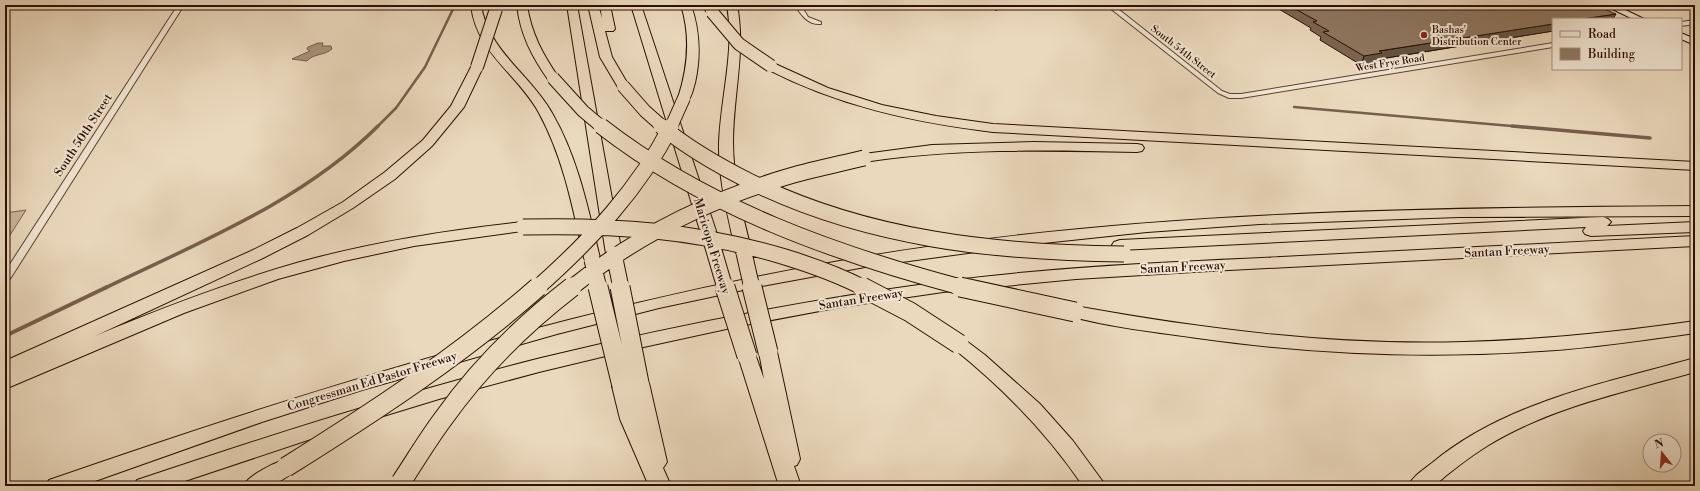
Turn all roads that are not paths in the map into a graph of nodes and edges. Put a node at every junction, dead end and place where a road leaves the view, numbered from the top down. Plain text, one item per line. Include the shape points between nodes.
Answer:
1 (181, 5) edge
2 (476, 5) edge
3 (522, 5) edge
4 (572, 5) edge
5 (593, 5) edge
6 (605, 5) edge
7 (636, 5) edge
8 (686, 5) edge
9 (732, 5) edge
10 (798, 5) edge
11 (1109, 5) edge
12 (1608, 5) edge
13 (497, 7) edge
14 (709, 8) edge
15 (1638, 18) edge
16 (1695, 22) edge
17 (819, 23) dead end
18 (1682, 24) edge
19 (1682, 36) edge
20 (1695, 42) edge
21 (1552, 45) edge
22 (1229, 96) joint
23 (1389, 150) junction
24 (1695, 166) edge
25 (1695, 211) edge
26 (1695, 219) edge
27 (1695, 227) edge
28 (1695, 241) edge
29 (1122, 250) junction
30 (5, 279) edge
31 (735, 321) junction
32 (1695, 327) edge
33 (1695, 365) edge
34 (5, 369) edge
35 (5, 382) edge
36 (631, 385) junction
37 (400, 484) edge
38 (57, 486) edge
39 (145, 486) edge
40 (254, 486) edge
41 (661, 486) edge
42 (790, 486) edge
43 (796, 486) edge
44 (1095, 486) edge
45 (1418, 486) edge

1 - 30 street, South 50th Street
2 - 36 highway, bridge via 479,21 488,41 533,95 558,136
3 - 32 highway, bridge via 530,37 553,78 581,109 629,148 679,179 750,215 908,272 991,294 1158,327 1324,345 1468,348 1560,344 1624,338
4 - 36 highway, bridge via 614,254
5 - 29 highway, bridge via 602,45 610,65 635,101 677,139 749,182 822,211 920,237 1023,251 1073,254
6 - 29 highway, bridge via 615,53 632,83 649,103 670,122 709,149 763,179 825,204 891,222 965,236
7 - 31 highway, Maricopa Freeway, bridge
8 - 40 highway, bridge via 694,48 684,98 667,137 638,182 603,224 510,311 440,366 385,404
9 - 43 highway, bridge via 735,44 726,150 729,185
10 - 17 street via 806,18
11 - 22 street, South 54th Street via 1220,92
12 - 15 main road
13 - 34 highway, bridge via 477,68 462,102 435,135 394,172 353,201 258,254
14 - 23 highway, bridge via 736,41 771,66 812,86 864,104 909,115 965,125 1045,132
16 - 18 street
19 - 20 main road
21 - 22 street, West Frye Road
23 - 24 highway
23 - 37 highway, bridge via 989,146 932,149 864,158 779,179 714,203 647,236 586,274 550,302 519,329 475,376 437,425
25 - 38 highway, Congressman Ed Pastor Freeway via 1353,215 1238,221 983,245 872,261 694,295 592,318 391,374 226,427
26 - 29 highway
27 - 29 highway
28 - 31 highway, Santan Freeway via 1069,274 900,293
31 - 39 highway, Santan Freeway via 533,367 431,394 268,444
31 - 42 highway, Maricopa Freeway, bridge
33 - 45 highway via 1569,401 1525,417 1466,447
35 - 44 highway, bridge via 187,305 291,270 346,255 401,242 523,227 590,226 649,229 707,237 762,249 815,266 897,303 959,344 999,376 1042,418
36 - 41 highway via 630,419

